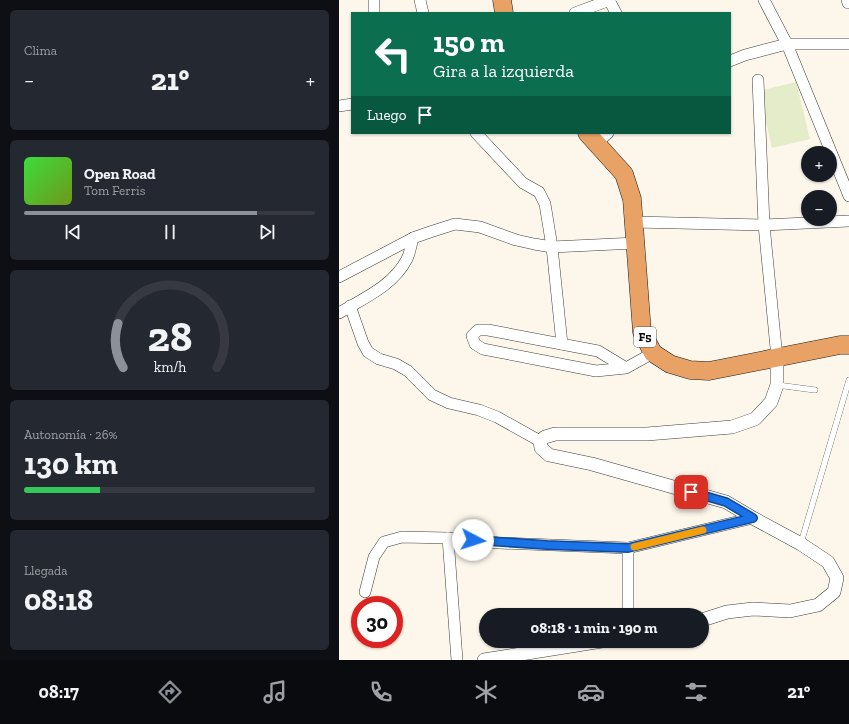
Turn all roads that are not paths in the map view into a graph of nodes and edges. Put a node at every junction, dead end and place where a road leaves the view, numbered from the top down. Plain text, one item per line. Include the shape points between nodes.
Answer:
1 (374, 0) edge
2 (420, 0) edge
3 (502, 0) edge
4 (610, 0) edge
5 (764, 0) edge
6 (374, 12) edge
7 (423, 12) edge
8 (503, 12) edge
9 (578, 12) edge
10 (616, 12) edge
11 (787, 44) junction
12 (849, 44) edge
13 (731, 61) edge
14 (757, 80) dead end
15 (351, 104) edge
16 (339, 106) edge
17 (477, 134) edge
18 (597, 136) edge
19 (849, 196) edge
20 (849, 221) edge
21 (634, 222) junction
22 (764, 225) junction
23 (413, 238) junction
24 (636, 243) junction
25 (552, 247) junction
26 (339, 277) edge
27 (350, 306) junction
28 (339, 313) edge
29 (562, 344) junction
30 (849, 344) edge
31 (653, 354) junction
32 (777, 358) junction
33 (626, 368) junction
34 (849, 380) edge
35 (777, 385) junction
36 (815, 390) dead end
37 (540, 441) junction
38 (753, 518) junction
39 (448, 538) junction
40 (801, 544) junction
41 (628, 548) junction
42 (365, 592) dead end
43 (628, 608) edge
44 (709, 618) edge
45 (559, 648) edge
46 (457, 660) edge
47 (484, 660) edge

1 - 6 street
2 - 7 street
3 - 8 highway
4 - 9 street
4 - 10 street
5 - 11 street
11 - 12 street
11 - 13 street
11 - 19 street
14 - 22 street
15 - 16 street
17 - 25 street via 523,183 539,192 545,204
18 - 21 highway, F5 via 624,174 632,199
20 - 22 street
21 - 22 street
21 - 24 highway, F5
22 - 32 street
23 - 25 street via 455,224 480,227 516,240
23 - 26 street
23 - 27 street via 407,259 397,275 380,289
24 - 25 street
24 - 31 highway, F5 via 642,332
25 - 29 street
27 - 28 street
27 - 37 street via 368,352 408,371 432,395 449,403 497,417
29 - 33 street via 598,351
29 - 33 street via 487,330 477,330 472,336 475,344 483,349 596,371
30 - 32 highway, F5
31 - 32 highway, F5 via 683,368 709,371
31 - 33 street
32 - 35 street
34 - 40 lane
35 - 36 lane
35 - 37 street via 771,402 755,419 731,427 647,434 555,434
37 - 38 street via 541,448 549,455 592,464 726,502
38 - 40 street
38 - 41 street
39 - 41 street
39 - 42 street via 402,537 384,542 374,557
39 - 46 street
40 - 44 street via 828,562 837,578 834,592 818,606 790,611 753,609 727,612
41 - 43 street
45 - 47 street

